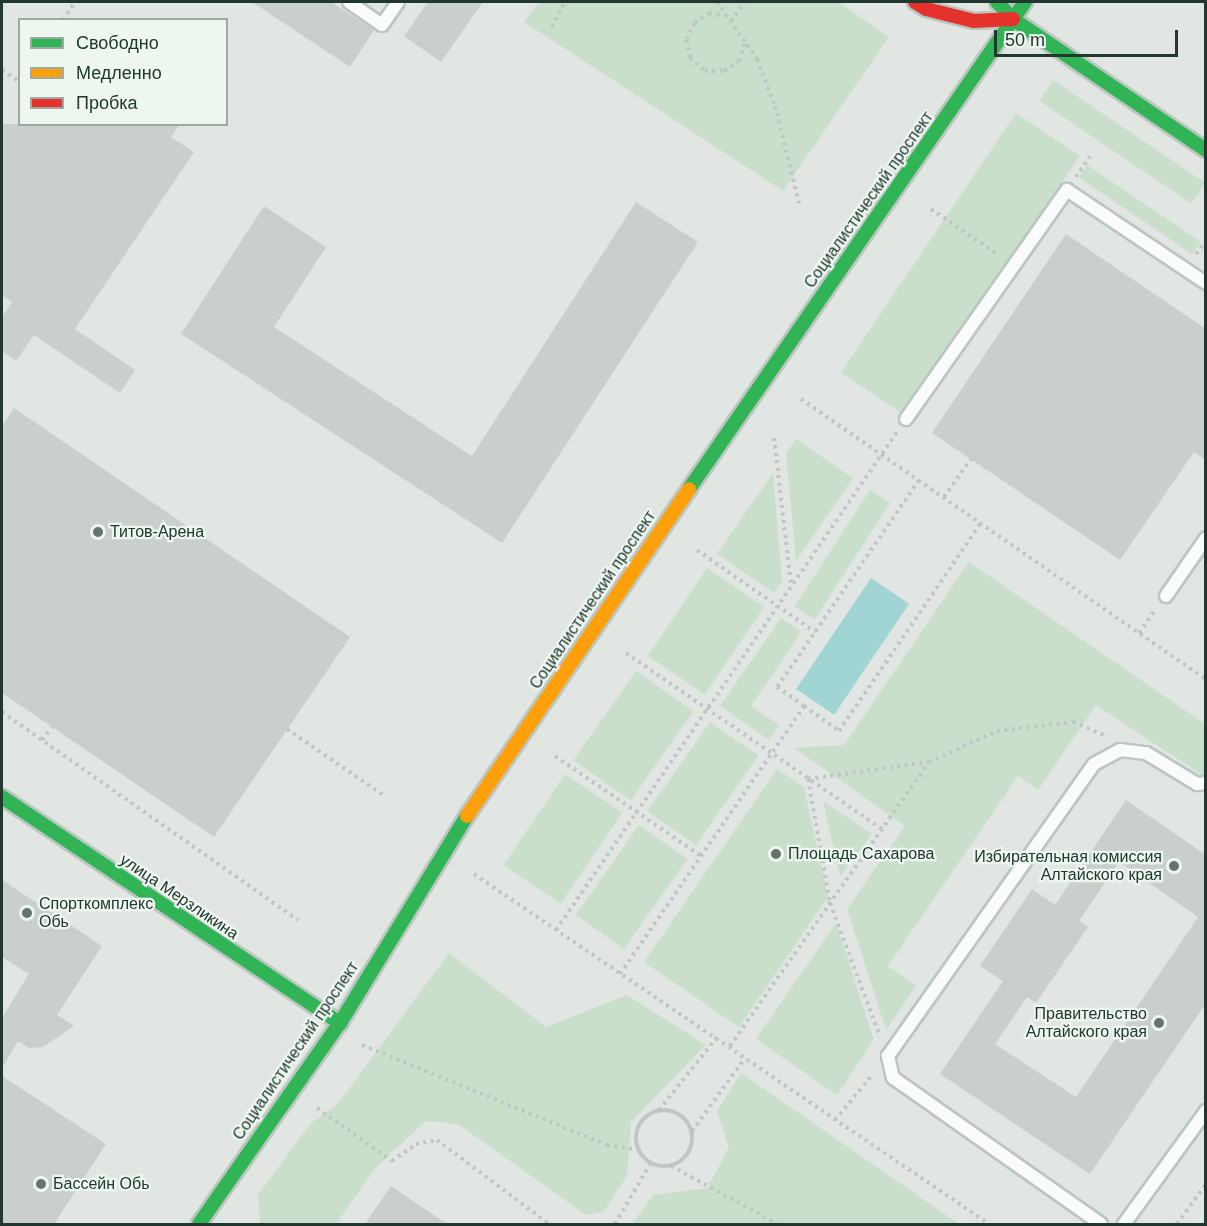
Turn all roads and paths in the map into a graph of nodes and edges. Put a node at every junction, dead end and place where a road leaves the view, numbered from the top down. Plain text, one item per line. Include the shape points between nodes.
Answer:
1 (75, 2) edge
2 (349, 2) edge
3 (398, 2) edge
4 (565, 2) edge
5 (717, 2) edge
6 (746, 2) edge
7 (915, 2) edge
8 (997, 2) edge
9 (1025, 2) edge
10 (64, 18) edge
11 (730, 19) junction
12 (1014, 19) junction
13 (552, 27) dead end
14 (745, 42) junction
15 (2, 70) edge
16 (18, 81) edge
17 (1206, 150) edge
18 (799, 203) dead end
19 (931, 209) dead end
20 (1015, 267) junction
21 (1206, 283) edge
22 (801, 399) dead end
23 (906, 419) joint
24 (774, 438) dead end
25 (882, 454) junction
26 (971, 459) dead end
27 (919, 480) junction
28 (944, 497) junction
29 (981, 523) junction
30 (1206, 538) edge
31 (697, 550) dead end
32 (791, 586) junction
33 (1166, 596) joint
34 (778, 606) junction
35 (815, 632) junction
36 (1139, 633) junction
37 (626, 653) dead end
38 (1206, 679) edge
39 (804, 706) junction
40 (707, 710) junction
41 (2, 712) edge
42 (52, 727) dead end
43 (287, 729) dead end
44 (42, 740) junction
45 (1115, 740) dead end
46 (772, 754) junction
47 (555, 756) dead end
48 (929, 762) junction
49 (808, 779) junction
50 (1206, 783) edge
51 (383, 795) dead end
52 (2, 797) edge
53 (636, 812) junction
54 (884, 830) junction
55 (701, 856) junction
56 (474, 874) dead end
57 (830, 903) junction
58 (298, 920) dead end
59 (556, 930) junction
60 (620, 974) junction
61 (340, 1023) junction
62 (717, 1037) junction
63 (362, 1045) dead end
64 (730, 1046) junction
65 (888, 1056) junction
66 (745, 1058) junction
67 (317, 1108) dead end
68 (659, 1110) junction
69 (1206, 1111) edge
70 (836, 1120) junction
71 (692, 1131) junction
72 (638, 1150) junction
73 (650, 1164) junction
74 (670, 1166) junction
75 (1206, 1184) edge
76 (199, 1224) edge
77 (549, 1224) edge
78 (615, 1224) edge
79 (778, 1224) edge
80 (989, 1224) edge
81 (1101, 1224) edge
82 (1124, 1224) edge
83 (1177, 1224) edge

1 - 10 path
2 - 3 lane via 382,25
4 - 13 path
5 - 11 path
6 - 11 path
7 - 12 street via 926,9 974,21
8 - 12 street
9 - 12 street, Социалистический проспект
11 - 14 path
11 - 14 path via 710,13 694,22 686,40 690,58 705,71 724,71 739,60
12 - 17 street
12 - 61 street, Социалистический проспект via 555,683 438,859
14 - 18 path via 757,59 775,106
15 - 16 path
19 - 20 path
20 - 21 lane via 1067,190
20 - 23 lane
22 - 25 path
23 - 25 path
24 - 32 path
25 - 27 path
25 - 32 path
26 - 28 path
27 - 28 path
27 - 35 path
28 - 29 path
29 - 36 path
29 - 39 path via 839,730
30 - 33 lane
31 - 34 path
32 - 34 path
33 - 36 path
34 - 35 path
34 - 40 path
35 - 39 path via 777,687
36 - 38 path
37 - 40 path
39 - 46 path
40 - 46 path
40 - 53 path
41 - 44 path
42 - 44 path
43 - 51 path
44 - 58 path
45 - 48 path via 1073,722 997,730
46 - 49 path
46 - 55 path
47 - 53 path
48 - 49 path
48 - 54 path
49 - 54 path
49 - 57 path
50 - 65 lane via 1197,784 1146,753 1120,750 1094,764
52 - 61 street, улица Мерзликина
53 - 55 path
53 - 59 path
54 - 57 path
55 - 60 path
56 - 59 path
57 - 64 path
57 - 65 path
59 - 60 path
60 - 62 path
61 - 76 street, Социалистический проспект
62 - 64 path
62 - 68 path
63 - 72 path via 607,1145
64 - 66 path
65 - 70 path
65 - 81 lane via 893,1078
66 - 70 path
66 - 71 path
67 - 77 path via 392,1161 416,1144 437,1140
68 - 71 path via 681,1115
68 - 72 path via 640,1123 636,1132
69 - 82 lane
70 - 80 path
71 - 74 path via 690,1150
72 - 73 path
73 - 74 path
73 - 78 path
74 - 79 path
75 - 83 path

